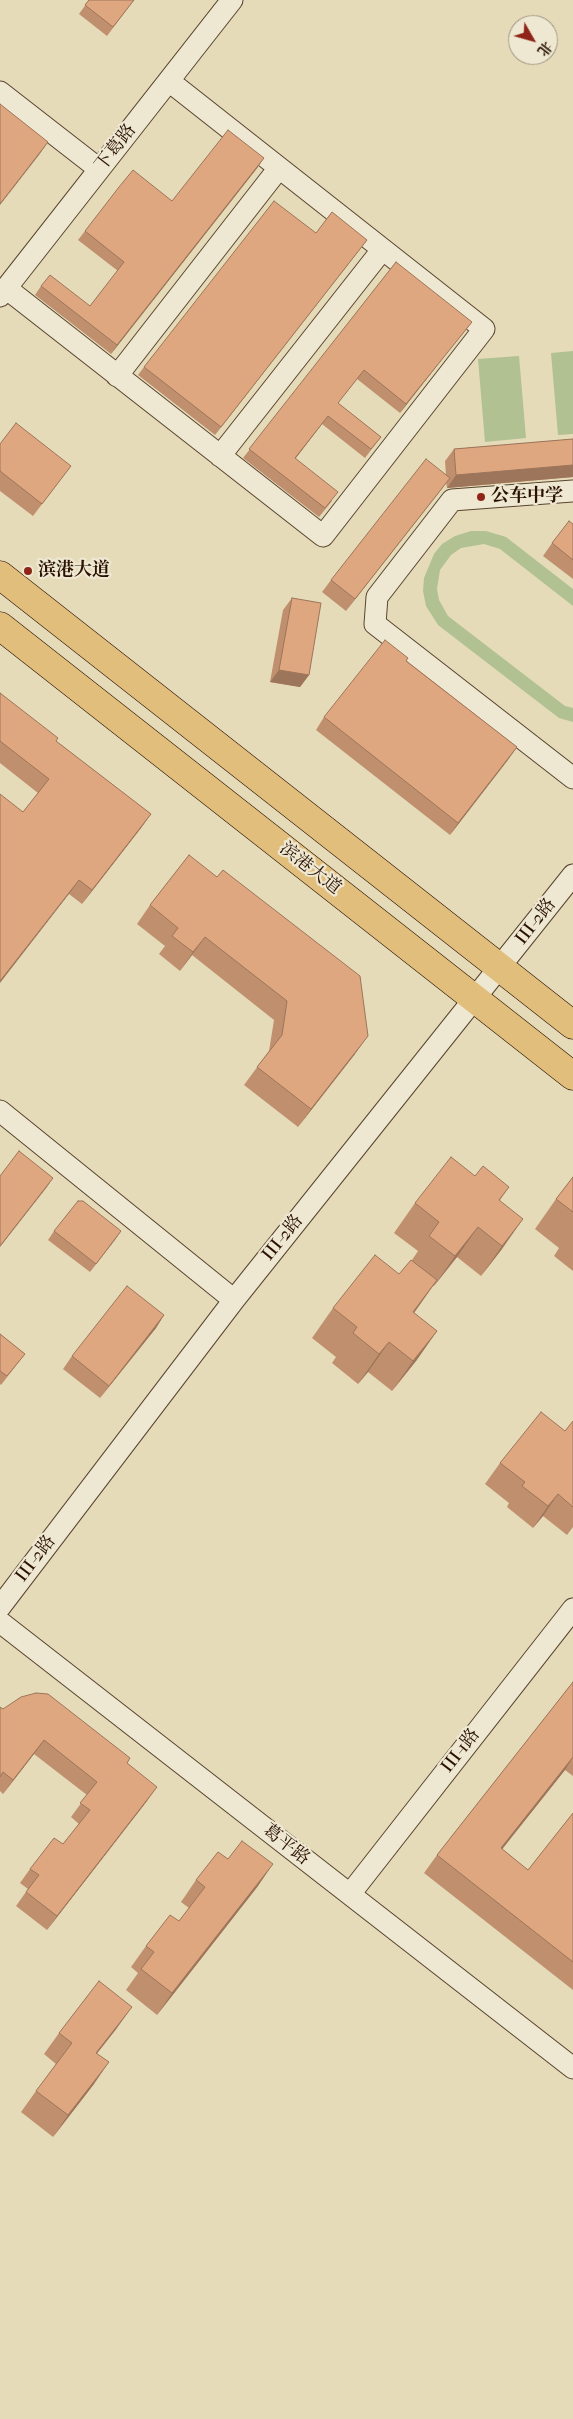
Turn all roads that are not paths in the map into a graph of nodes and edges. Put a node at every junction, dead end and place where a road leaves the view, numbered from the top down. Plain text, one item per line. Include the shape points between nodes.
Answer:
1 (232, 0) edge
2 (169, 81) junction
3 (0, 92) edge
4 (279, 168) junction
5 (100, 169) junction
6 (382, 250) junction
7 (3, 292) edge
8 (117, 376) junction
9 (220, 456) junction
10 (573, 491) edge
11 (0, 575) edge
12 (0, 626) edge
13 (573, 778) edge
14 (573, 875) edge
15 (500, 968) junction
16 (476, 1000) junction
17 (573, 1025) edge
18 (573, 1076) edge
19 (0, 1111) edge
20 (234, 1300) junction
21 (0, 1607) edge
22 (573, 1609) edge
23 (0, 1622) edge
24 (350, 1894) junction
25 (573, 2068) edge

1 - 2 street, 下葛路
2 - 4 street
2 - 5 street, 下葛路
3 - 5 street
4 - 6 street
4 - 8 street
5 - 7 street, 下葛路
6 - 9 street
6 - 9 street via 484,330 323,536
7 - 8 street
8 - 9 street
10 - 13 street via 452,500 377,597 375,624
11 - 15 main road
12 - 16 main road, 滨港大道
14 - 15 street, III-2路
15 - 16 street, III-2路
15 - 17 main road
16 - 18 main road, 滨港大道
16 - 20 street, III-2路
19 - 20 street
20 - 21 street, III-2路
22 - 24 street, III-1路
23 - 24 street, 葛平路
24 - 25 street, 葛平路

